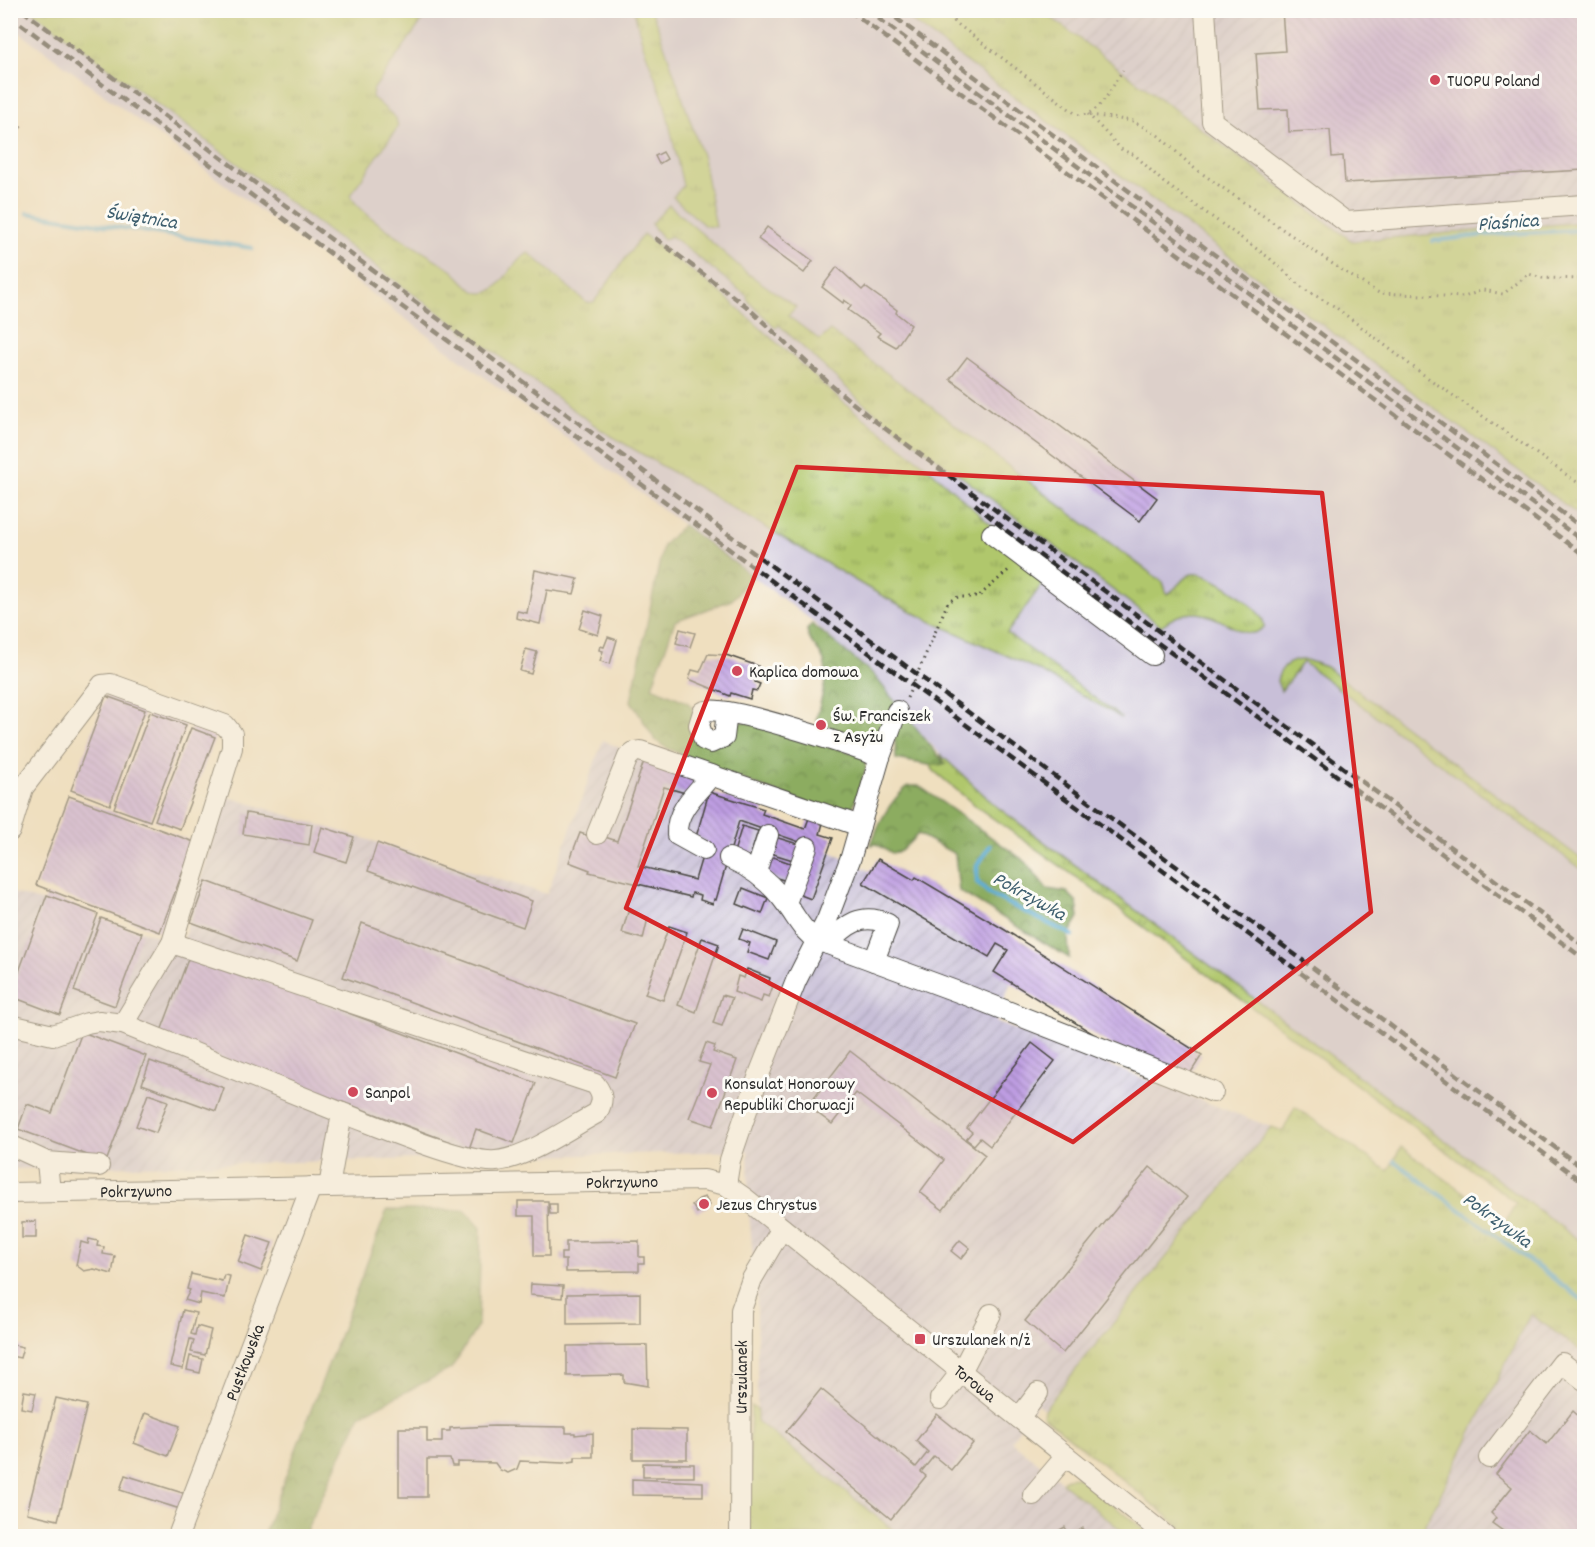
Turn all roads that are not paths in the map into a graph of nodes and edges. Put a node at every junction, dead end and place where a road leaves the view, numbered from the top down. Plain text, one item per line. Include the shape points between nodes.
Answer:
1 (1205, 10) edge
2 (1584, 205) edge
3 (992, 534) dead end
4 (1152, 655) dead end
5 (901, 707) road end
6 (728, 712) dead end
7 (880, 756) junction
8 (712, 775) junction
9 (860, 826) junction
10 (10, 831) edge
11 (597, 834) dead end
12 (768, 835) dead end
13 (807, 847) dead end
14 (704, 850) dead end
15 (729, 858) dead end
16 (756, 872) junction
17 (786, 903) junction
18 (822, 942) junction
19 (172, 943) junction
20 (874, 961) junction
21 (10, 1024) edge
22 (123, 1024) junction
23 (1213, 1092) dead end
24 (342, 1113) junction
25 (10, 1145) edge
26 (47, 1162) junction
27 (99, 1166) dead end
28 (726, 1185) junction
29 (320, 1187) junction
30 (50, 1192) junction
31 (10, 1193) edge
32 (782, 1228) junction
33 (990, 1314) dead end
34 (961, 1372) junction
35 (1584, 1380) edge
36 (1038, 1393) dead end
37 (940, 1399) dead end
38 (1019, 1418) junction
39 (1066, 1456) junction
40 (1489, 1458) dead end
41 (1033, 1495) dead end
42 (178, 1536) edge
43 (740, 1536) edge
44 (1166, 1536) edge

1 - 2 street via 1212,121 1346,222
3 - 4 street
5 - 7 street
6 - 7 street
7 - 9 street
8 - 9 street
8 - 11 street via 634,752 628,758
8 - 14 street via 684,807 676,828 677,835
9 - 18 street
10 - 19 street via 23,788 102,686 111,684 225,725 232,734 232,748
12 - 16 street
13 - 17 street
15 - 16 street
16 - 17 street
17 - 18 street via 801,928
18 - 20 street
18 - 20 street via 873,917 888,924
18 - 28 street via 796,981 760,1072 730,1160
19 - 22 street
19 - 24 street via 594,1084 602,1092 597,1113 524,1152 498,1161 460,1154
20 - 23 street
21 - 22 street via 53,1035 99,1021
22 - 24 street
24 - 29 street, Pustkowska
25 - 26 street
26 - 27 street
26 - 30 street
28 - 29 street, Pokrzywno via 704,1180
28 - 32 street, Torowa
29 - 30 street, Pokrzywno
29 - 42 street, Pustkowska
30 - 31 street, Pokrzywno
32 - 34 street, Torowa
32 - 43 street, Urszulanek via 752,1279 741,1310
33 - 34 street
34 - 37 street
34 - 38 street, Torowa
35 - 40 street via 1562,1363
36 - 38 street
38 - 39 street, Torowa
39 - 41 street
39 - 44 street, Torowa

